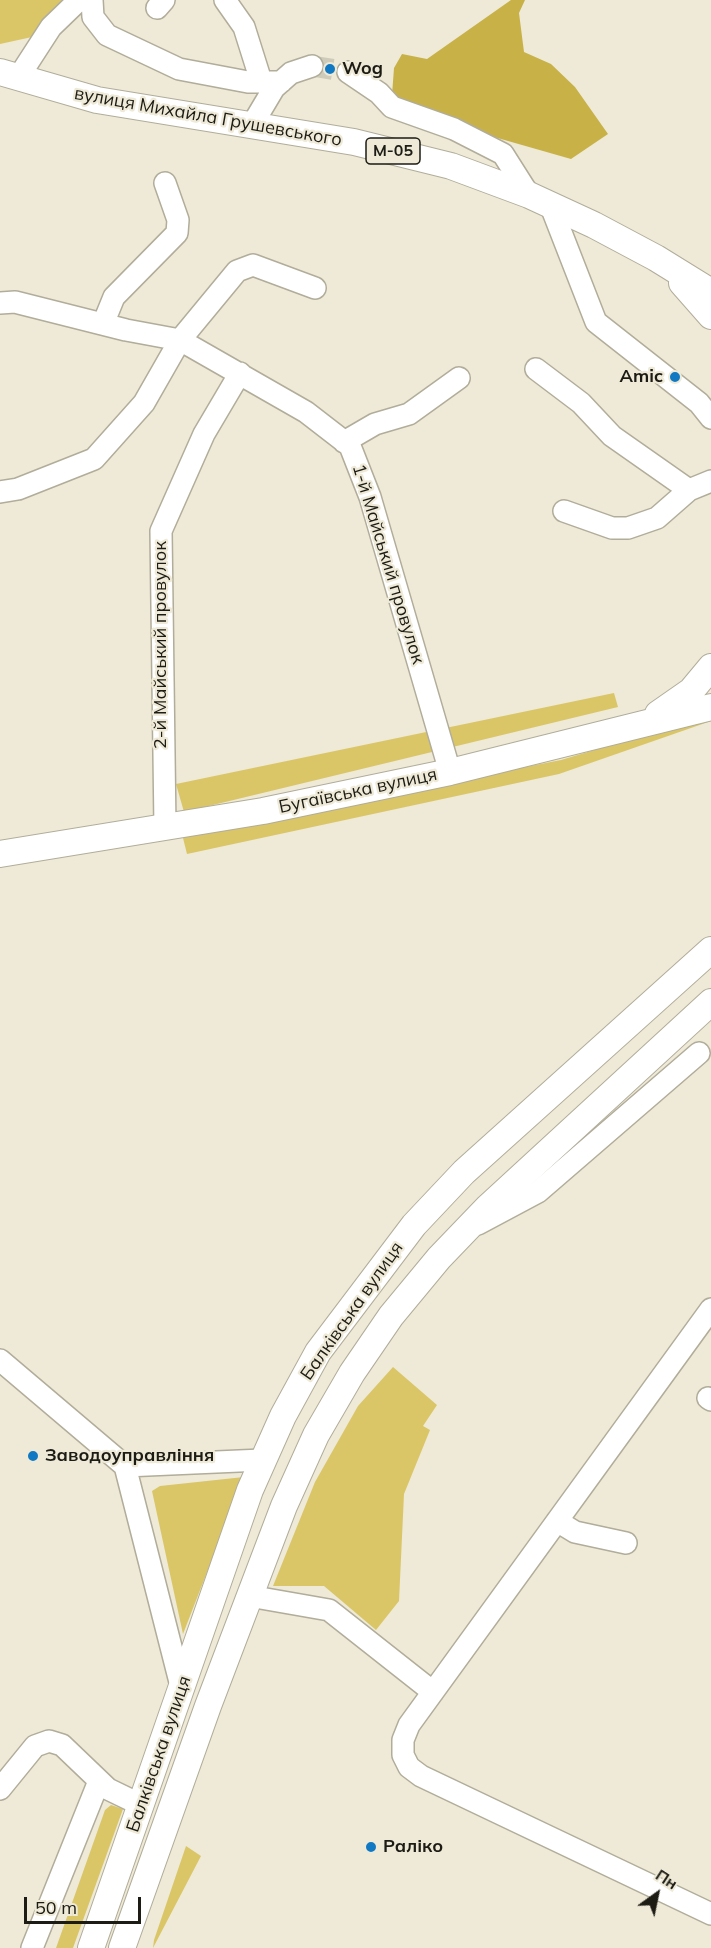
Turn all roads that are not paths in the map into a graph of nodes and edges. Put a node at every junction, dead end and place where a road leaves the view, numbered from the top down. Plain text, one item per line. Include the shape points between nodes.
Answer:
1 (79, 0) edge
2 (92, 0) edge
3 (225, 0) edge
4 (312, 66) tunnel mouth
5 (348, 72) tunnel mouth
6 (9, 75) edge
7 (271, 82) junction
8 (252, 125) junction
9 (165, 183) dead end
10 (540, 200) junction
11 (656, 258) junction
12 (315, 288) dead end
13 (711, 292) edge
14 (0, 303) edge
15 (711, 316) edge
16 (103, 324) junction
17 (180, 340) junction
18 (536, 369) dead end
19 (240, 373) junction
20 (459, 378) dead end
21 (711, 418) edge
22 (344, 441) junction
23 (711, 481) edge
24 (689, 490) junction
25 (0, 492) edge
26 (564, 511) dead end
27 (711, 667) edge
28 (711, 707) edge
29 (634, 727) junction
30 (450, 772) junction
31 (165, 828) junction
32 (0, 854) edge
33 (711, 950) edge
34 (710, 1005) edge
35 (699, 1053) dead end
36 (465, 1232) junction
37 (710, 1312) edge
38 (0, 1360) edge
39 (262, 1460) junction
40 (125, 1466) junction
41 (557, 1521) junction
42 (626, 1543) dead end
43 (249, 1596) junction
44 (182, 1690) junction
45 (433, 1692) junction
46 (99, 1781) junction
47 (0, 1789) edge
48 (141, 1805) junction
49 (710, 1911) edge
50 (32, 1948) edge
51 (91, 1948) edge
52 (122, 1948) edge

1 - 6 street
2 - 7 street via 93,17 107,35 179,69 248,82
3 - 7 street via 244,27
4 - 7 street
5 - 10 street via 392,107 454,129 503,154
6 - 8 main road, вулиця Михайла Грушевського / М-05 via 97,100
7 - 8 street via 274,88
8 - 10 main road, вулиця Михайла Грушевського / М-05 via 407,154 451,166
9 - 16 street via 178,220 177,233 114,297
10 - 11 main road, вулиця Михайла Грушевського / М-05
10 - 21 street via 596,322 699,403
11 - 13 main road, вулиця Михайла Грушевського / М-05
11 - 15 main road
12 - 17 street via 253,265 237,271
14 - 16 street, 1-й Майський провулок via 15,302
16 - 17 street, 1-й Майський провулок
17 - 19 street, 1-й Майський провулок
17 - 25 street via 144,402 94,459 18,489
18 - 24 street via 581,403 612,436
19 - 22 street, 1-й Майський провулок via 306,412
19 - 31 street, 2-й Майський провулок via 204,434 161,531
20 - 22 street via 409,414 375,424
22 - 30 street, 1-й Майський провулок via 350,446 370,497
23 - 24 street
24 - 26 street via 657,518 628,528 612,528
27 - 29 main road via 680,700
28 - 29 main road, Бугаївська вулиця
29 - 30 main road, Бугаївська вулиця
30 - 31 main road, Бугаївська вулиця
31 - 32 main road, Бугаївська вулиця
33 - 39 main road, Балківська вулиця via 464,1172 414,1225 318,1352
34 - 36 main road, Балківська вулиця via 496,1199
35 - 36 street via 538,1192
36 - 43 main road, Балківська вулиця via 391,1316 347,1381 311,1445
37 - 41 street
38 - 40 street
39 - 40 street
39 - 44 main road, Балківська вулиця
40 - 44 street
41 - 42 street via 575,1532
41 - 45 street
43 - 45 street via 329,1610
43 - 52 main road, Балківська вулиця
44 - 48 main road, Балківська вулиця
45 - 49 street via 409,1725 404,1740 403,1755 409,1767
46 - 47 street via 62,1745 41,1742
46 - 48 street
46 - 50 street
48 - 51 main road, Балківська вулиця

